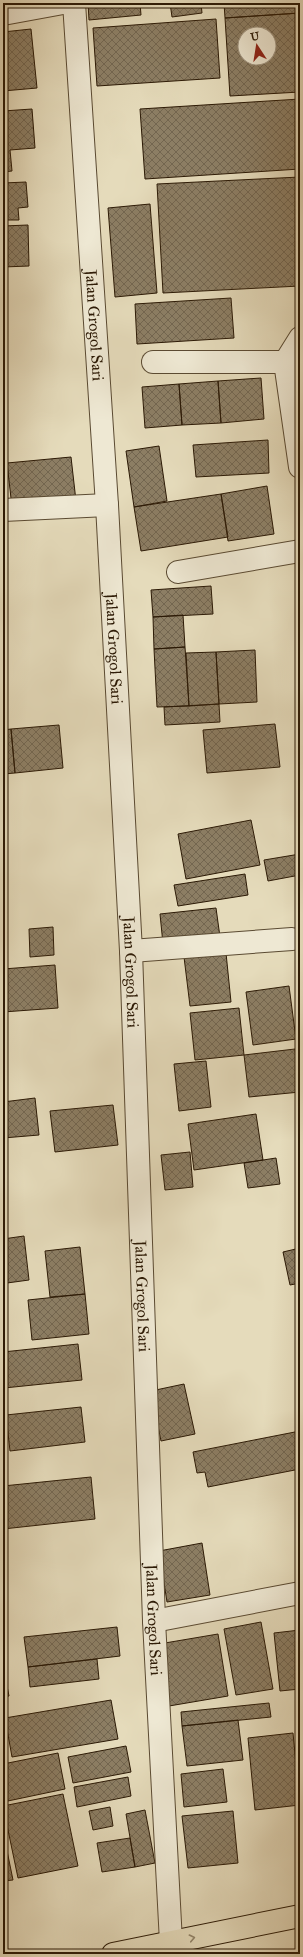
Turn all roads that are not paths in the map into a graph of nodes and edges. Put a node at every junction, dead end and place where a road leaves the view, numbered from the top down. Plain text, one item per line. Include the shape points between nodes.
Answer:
1 (63, 3) edge
2 (74, 3) edge
3 (3, 14) edge
4 (300, 338) edge
5 (153, 362) dead end
6 (285, 362) junction
7 (300, 467) edge
8 (107, 505) junction
9 (3, 510) edge
10 (300, 551) edge
11 (178, 572) dead end
12 (292, 939) dead end
13 (131, 951) junction
14 (300, 1593) edge
15 (154, 1621) junction
16 (300, 1916) edge
17 (171, 1942) junction
18 (113, 1954) edge

1 - 3 street
2 - 8 street, Jalan Grogol Sari
4 - 6 street
5 - 6 street
6 - 7 street
8 - 9 street
8 - 13 street, Jalan Grogol Sari
10 - 11 street
12 - 13 street
13 - 15 street, Jalan Grogol Sari
14 - 15 street
15 - 17 street, Jalan Grogol Sari
17 -> 16 highway
17 - 18 highway

